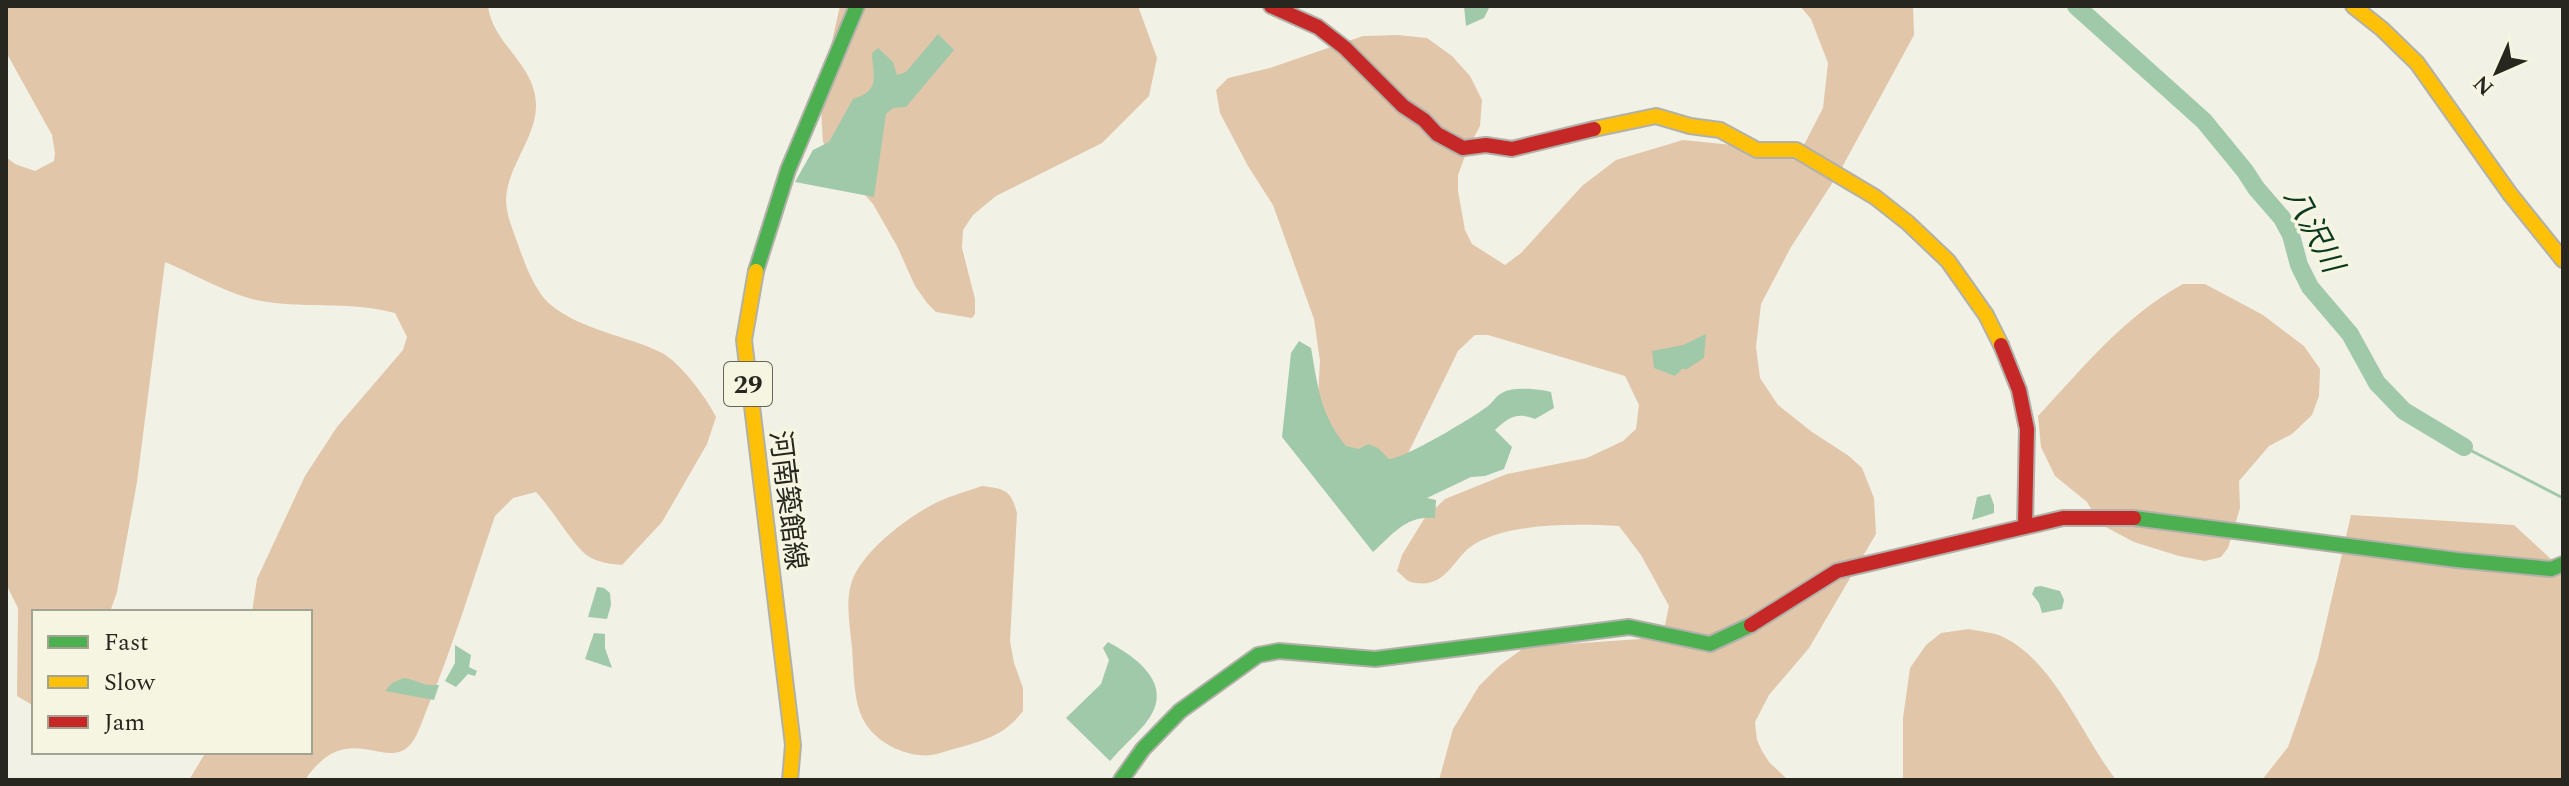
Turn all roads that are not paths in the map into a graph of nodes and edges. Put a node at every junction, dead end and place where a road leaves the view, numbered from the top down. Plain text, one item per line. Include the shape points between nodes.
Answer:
1 (857, 6) edge
2 (1271, 6) edge
3 (2353, 6) edge
4 (2563, 260) edge
5 (2025, 526) junction
6 (2563, 564) edge
7 (790, 780) edge
8 (1121, 780) edge

1 - 7 street, 河南築館線 / 29 via 792,164 747,303 744,340 793,745
2 - 5 street via 1318,27 1403,106 1463,148 1512,149 1656,116 1720,130 1757,150 1796,150 1875,197 1948,261 2002,347 2027,429
3 - 4 street via 2417,63
5 - 6 street via 2063,518 2122,516 2457,560 2551,569
5 - 8 street via 1837,571 1710,644 1629,627 1375,659 1279,651 1258,655 1180,711

